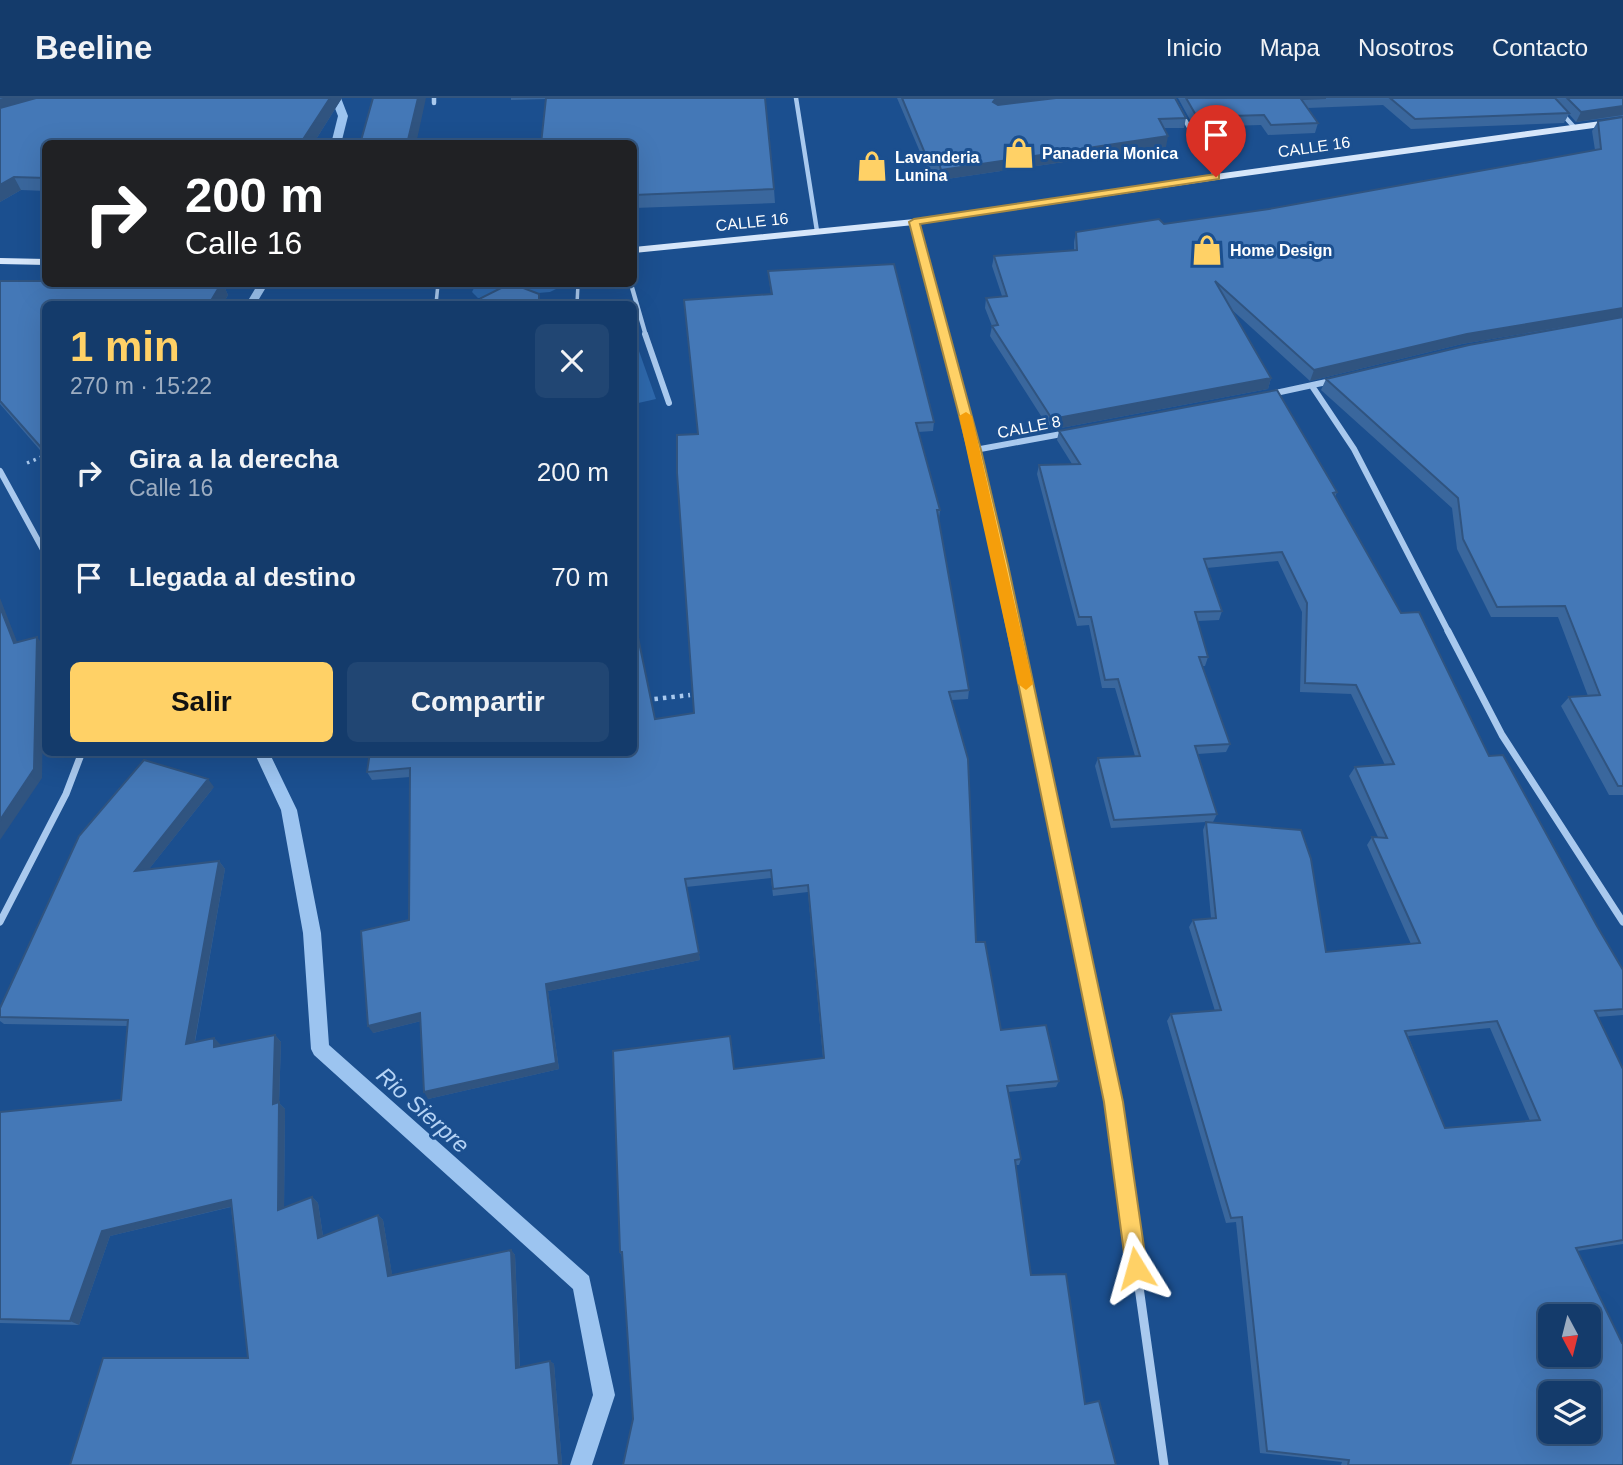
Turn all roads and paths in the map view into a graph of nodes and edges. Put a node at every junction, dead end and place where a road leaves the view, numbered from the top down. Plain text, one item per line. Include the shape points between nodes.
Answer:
1 (796, 98) edge
2 (1173, 98) edge
3 (1548, 98) edge
4 (1623, 121) edge
5 (1574, 127) junction
6 (1216, 177) junction
7 (914, 222) junction
8 (817, 231) junction
9 (637, 250) edge
10 (0, 261) edge
11 (42, 262) edge
12 (637, 311) edge
13 (1337, 380) edge
14 (1312, 386) junction
15 (1258, 396) edge
16 (669, 403) dead end
17 (1069, 432) edge
18 (975, 450) junction
19 (42, 457) edge
20 (27, 464) dead end
21 (0, 471) edge
22 (42, 548) edge
23 (690, 695) edge
24 (637, 702) edge
25 (80, 756) edge
26 (0, 922) edge
27 (1623, 922) edge
28 (1164, 1465) edge

1 - 8 street
2 - 6 street
3 - 5 street
4 - 5 main road, CALLE 16
5 - 6 main road, CALLE 16
6 - 7 main road, CALLE 16
7 - 8 main road, CALLE 16
7 - 18 street
8 - 9 main road, CALLE 16
10 - 11 main road
12 - 16 street
13 - 14 street
14 - 15 street
14 - 27 street via 1354,449 1502,736
17 - 18 street, CALLE 8
18 - 28 street via 1113,1102
19 - 20 path
21 - 22 street
23 - 24 path
25 - 26 street via 66,794

